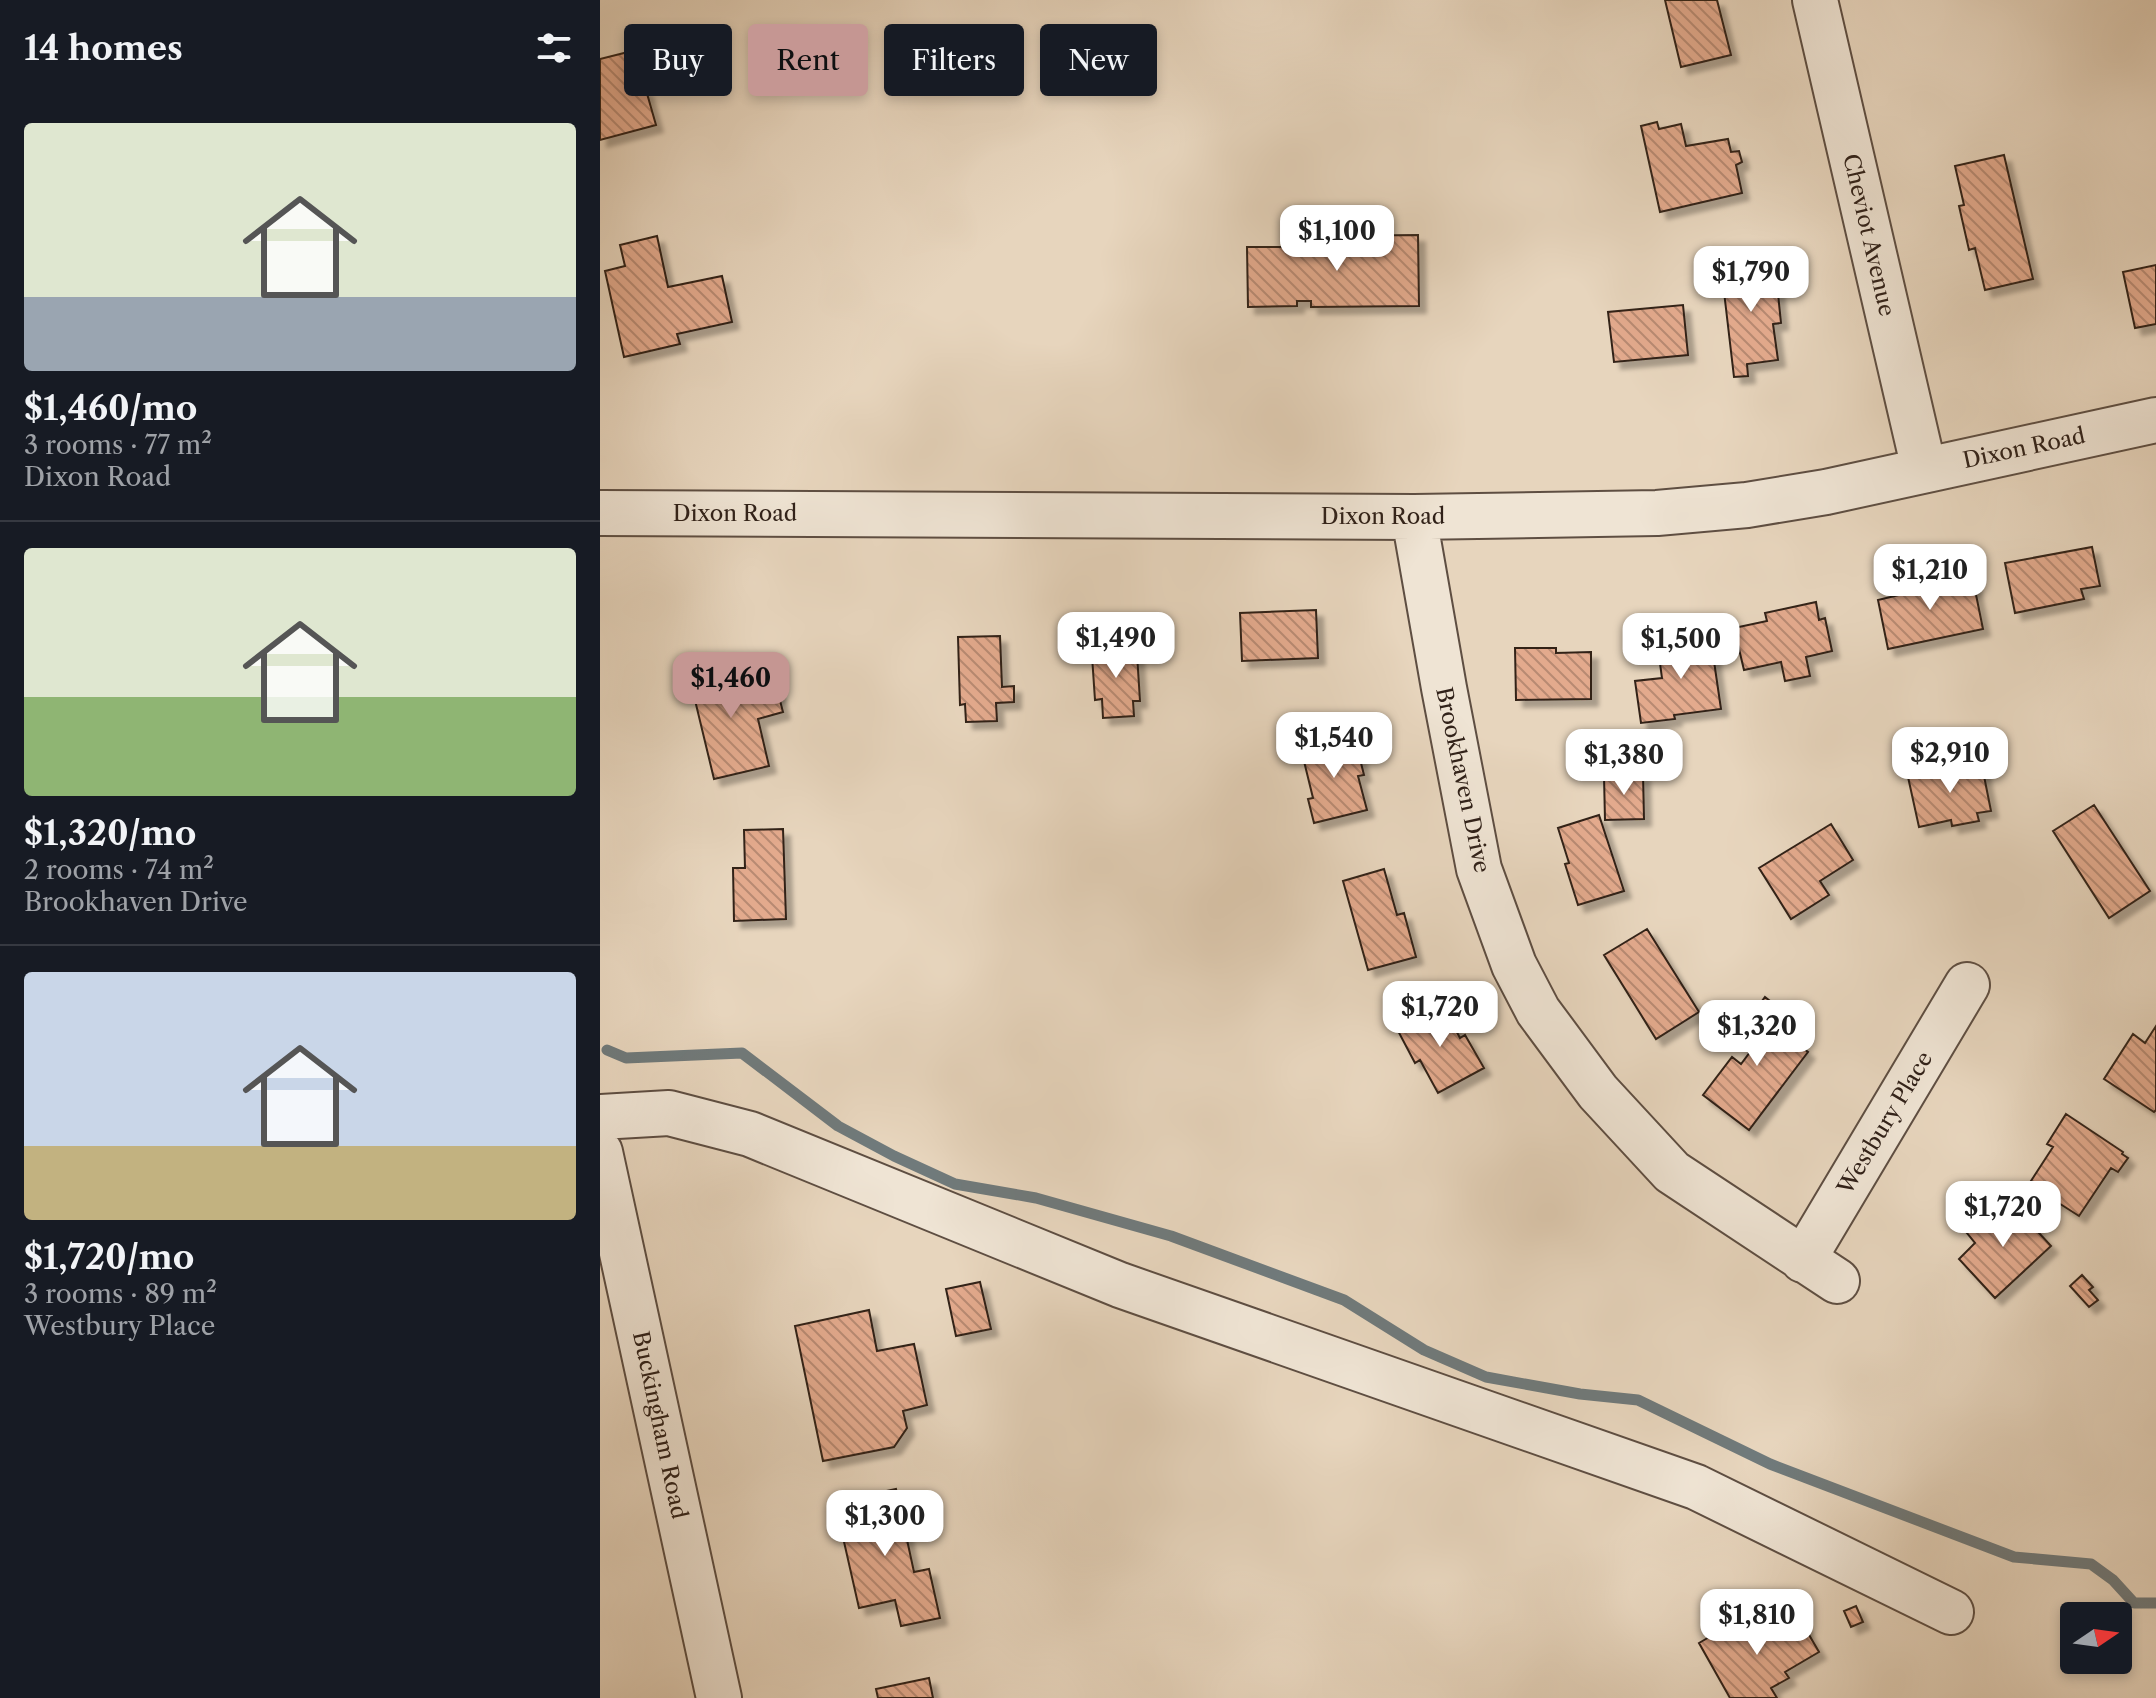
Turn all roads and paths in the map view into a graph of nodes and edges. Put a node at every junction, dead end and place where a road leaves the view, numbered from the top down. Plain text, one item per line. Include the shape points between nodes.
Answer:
1 (1815, 0) edge
2 (2156, 420) edge
3 (1924, 469) junction
4 (600, 513) edge
5 (1414, 517) junction
6 (1967, 985) dead end
7 (600, 1117) edge
8 (600, 1152) edge
9 (1820, 1270) joint
10 (1951, 1612) dead end
11 (719, 1698) edge

1 - 3 street, Cheviot Avenue
2 - 3 street, Dixon Road
3 - 5 street, Dixon Road via 1826,492 1717,508
4 - 5 street, Dixon Road
5 - 9 street, Brookhaven Drive via 1479,869 1514,965 1538,1011 1598,1092 1672,1172
6 - 9 street, Westbury Place
7 - 10 street via 669,1113 750,1134 1120,1285 1696,1487
8 - 11 street, Buckingham Road

